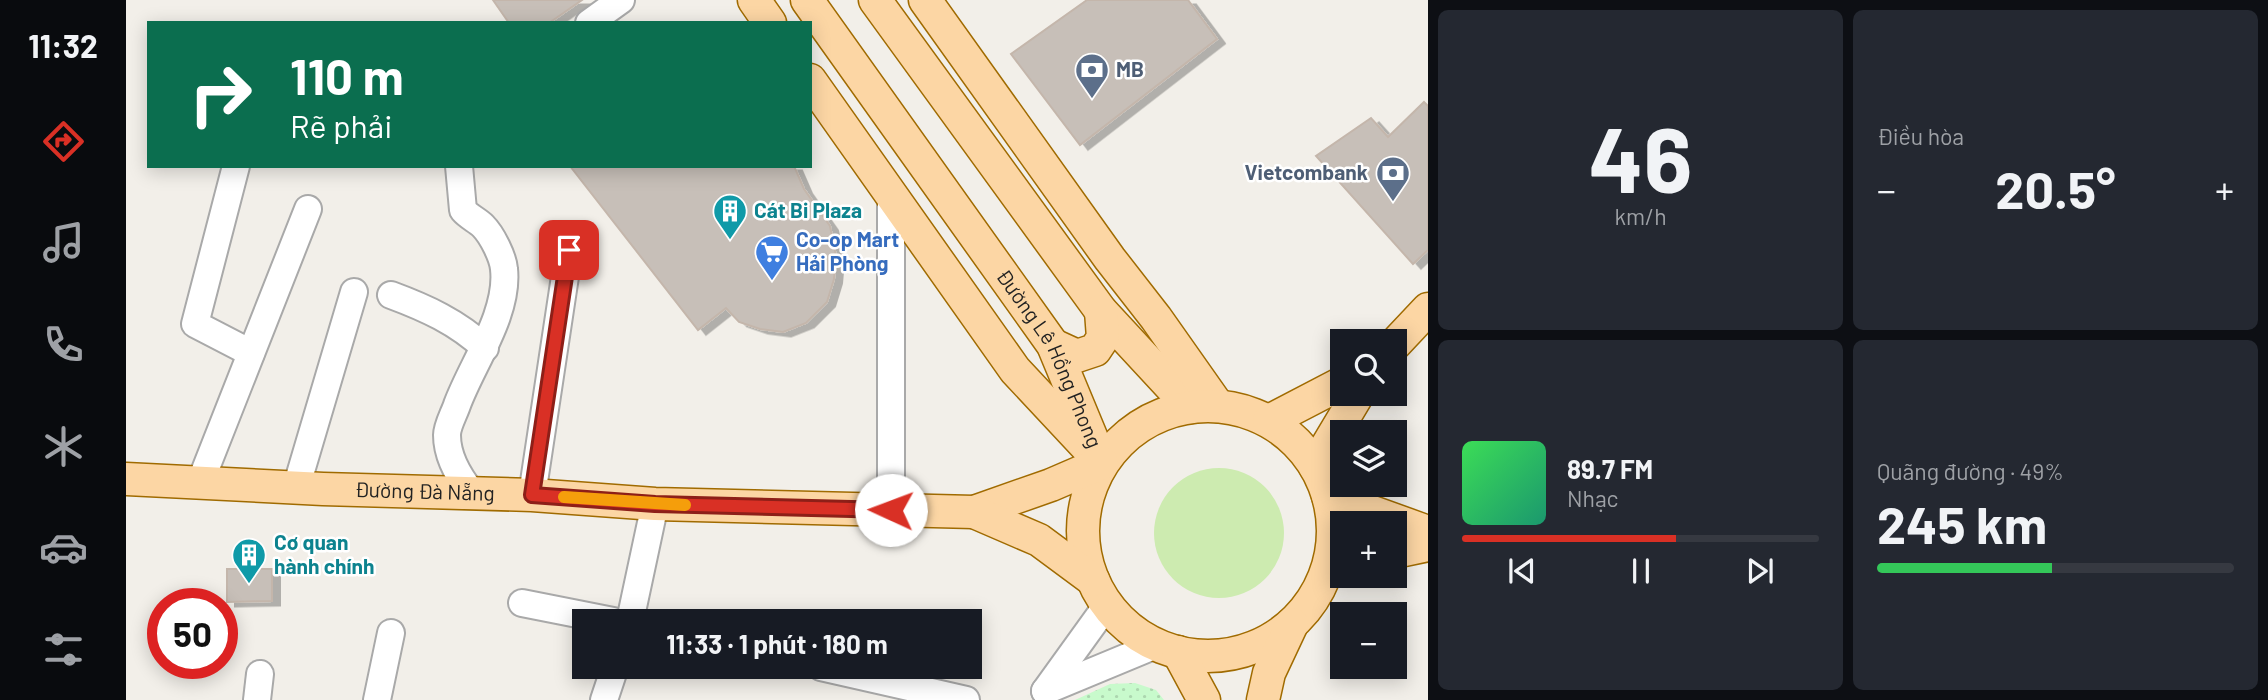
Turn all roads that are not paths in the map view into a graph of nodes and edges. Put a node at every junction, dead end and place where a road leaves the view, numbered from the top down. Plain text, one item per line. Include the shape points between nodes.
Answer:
1 (621, 0) edge
2 (754, 0) edge
3 (807, 0) edge
4 (875, 0) edge
5 (925, 0) edge
6 (592, 21) edge
7 (769, 21) edge
8 (812, 83) edge
9 (235, 168) edge
10 (459, 168) edge
11 (891, 195) junction
12 (308, 209) dead end
13 (569, 250) dead end
14 (354, 292) dead end
15 (391, 295) dead end
16 (1428, 309) edge
17 (1101, 312) junction
18 (1407, 331) edge
19 (1053, 345) junction
20 (485, 348) junction
21 (251, 353) junction
22 (1330, 389) edge
23 (1351, 406) edge
24 (1204, 407) junction
25 (1269, 421) junction
26 (1102, 463) junction
27 (1315, 466) junction
28 (126, 479) edge
29 (200, 483) junction
30 (296, 488) junction
31 (472, 493) junction
32 (532, 495) junction
33 (1328, 496) junction
34 (655, 504) junction
35 (891, 510) junction
36 (1331, 511) edge
37 (974, 512) junction
38 (1428, 532) edge
39 (1428, 545) edge
40 (1407, 549) edge
41 (1330, 573) edge
42 (1100, 593) junction
43 (522, 603) dead end
44 (633, 609) edge
45 (572, 613) edge
46 (1292, 624) junction
47 (391, 633) dead end
48 (1167, 648) junction
49 (260, 674) dead end
50 (611, 679) edge
51 (874, 679) edge
52 (1041, 695) edge
53 (257, 700) edge
54 (377, 700) edge
55 (604, 700) edge
56 (966, 700) edge
57 (1204, 700) edge
58 (1263, 700) edge

1 - 6 street
2 - 7 main road
3 - 19 main road, Đường Lê Hồng Phong
4 - 17 main road
5 - 24 main road via 1156,317
8 - 11 main road, Đường Lê Hồng Phong
9 - 21 street via 195,324
10 - 20 street via 463,210 482,224 504,268 503,288
11 - 26 main road, Đường Lê Hồng Phong via 1015,370
11 - 35 street
12 - 21 street
13 - 32 street
14 - 30 street
15 - 20 street via 434,312
16 - 18 main road
17 - 19 main road via 1103,338 1095,350 1077,356
17 - 24 main road
19 - 26 main road, Đường Lê Hồng Phong
20 - 31 street via 464,385 447,434 458,475
21 - 29 street
22 - 25 main road
23 - 27 main road
24 - 25 main road via 1244,411
24 - 26 main road via 1164,414 1140,426
25 - 27 main road via 1295,441
26 - 37 main road, Đường Đà Nẵng
26 - 42 main road via 1086,501 1083,541
27 - 33 main road
28 - 29 main road, Đường Đà Nẵng
29 - 30 main road, Đường Đà Nẵng
30 - 31 main road, Đường Đà Nẵng
31 - 32 main road, Đường Đà Nẵng
32 - 34 main road, Đường Đà Nẵng
33 - 36 main road
33 - 38 main road
34 - 35 main road, Đường Đà Nẵng
34 - 44 street
35 - 37 main road, Đường Đà Nẵng
37 - 42 main road, Đường Đà Nẵng via 1039,540
39 - 40 main road
41 - 46 main road
42 - 48 main road via 1129,628
42 - 52 street
43 - 45 street
46 - 48 main road via 1238,652 1208,656
46 - 58 main road via 1269,673
47 - 54 street
48 - 52 street
48 - 57 main road
49 - 53 street
50 - 55 street
51 - 56 street

